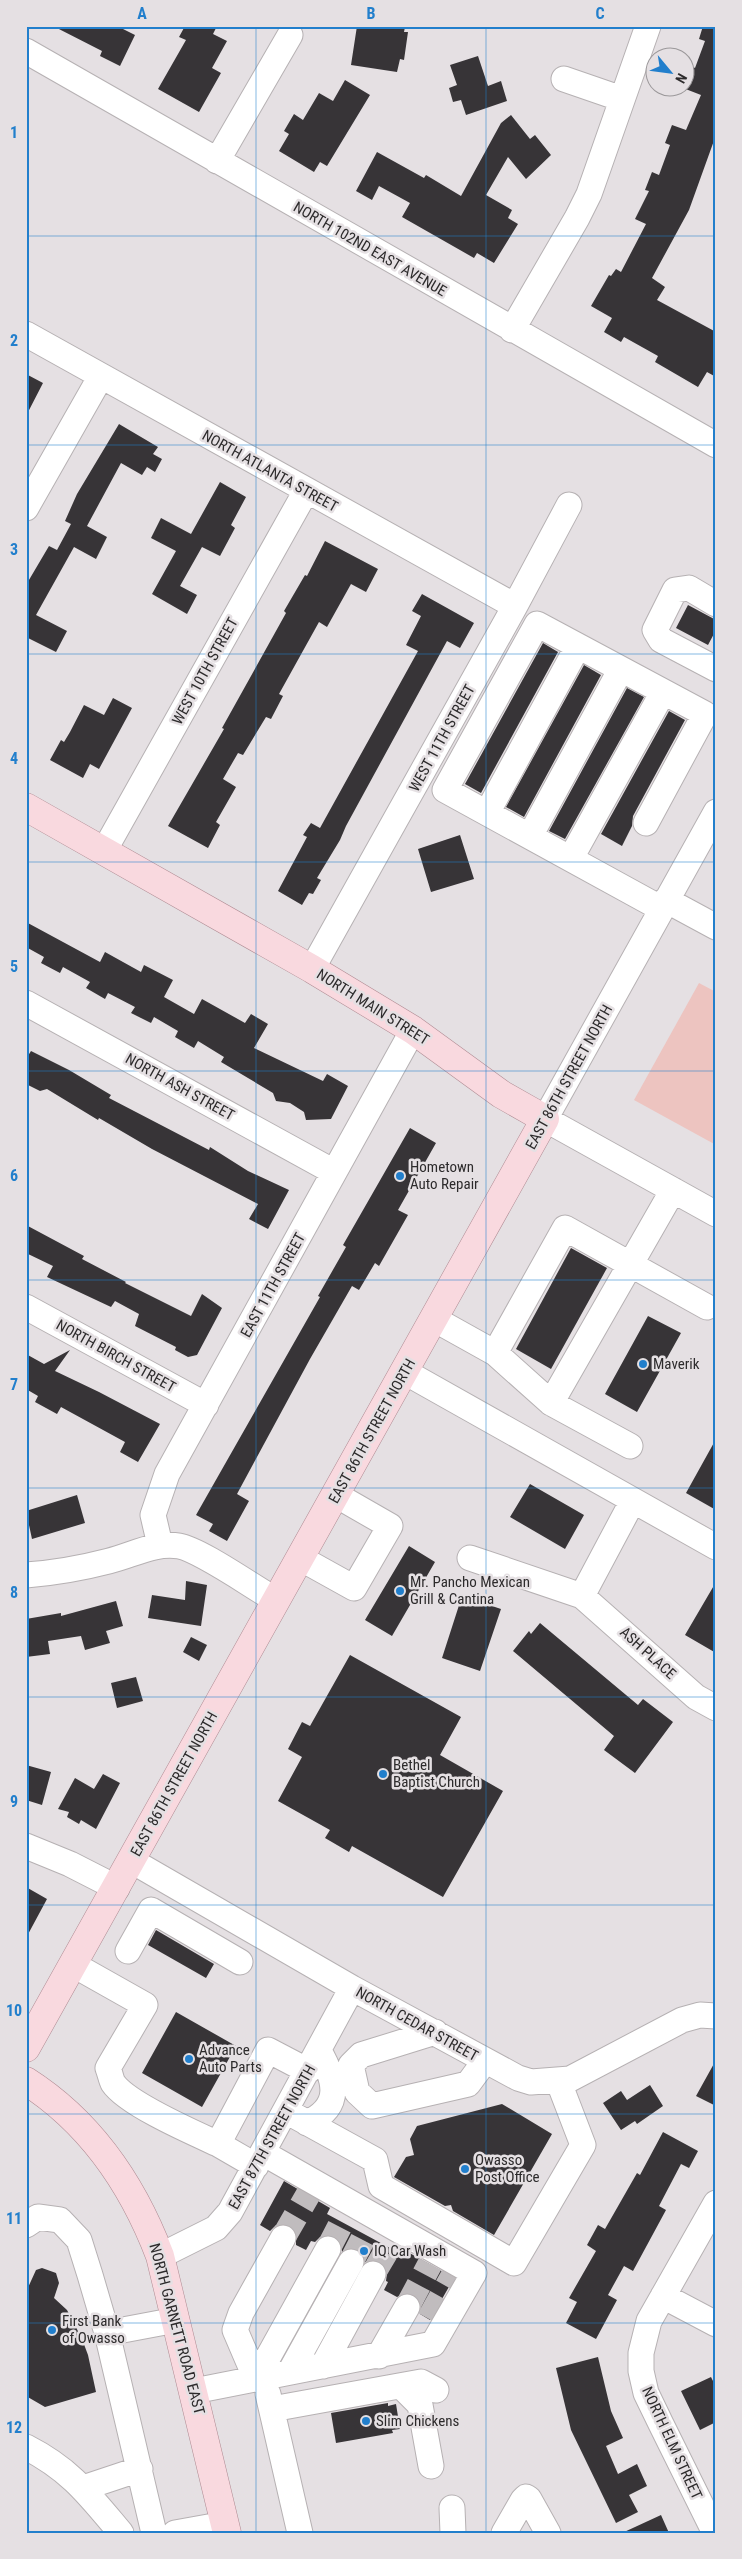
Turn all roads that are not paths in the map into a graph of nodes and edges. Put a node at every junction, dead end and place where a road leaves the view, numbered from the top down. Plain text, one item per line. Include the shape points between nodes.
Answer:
1 (648, 26) edge
2 (290, 35) dead end
3 (26, 51) edge
4 (564, 79) dead end
5 (622, 99) junction
6 (216, 161) junction
7 (512, 330) junction
8 (26, 334) edge
9 (101, 376) junction
10 (716, 446) edge
11 (306, 491) junction
12 (569, 505) dead end
13 (26, 508) edge
14 (716, 604) edge
15 (515, 606) junction
16 (578, 646) junction
17 (621, 669) junction
18 (716, 669) edge
19 (663, 692) junction
20 (26, 807) edge
21 (716, 812) edge
22 (487, 813) junction
23 (646, 824) dead end
24 (530, 836) junction
25 (104, 851) junction
26 (571, 858) junction
27 (664, 905) junction
28 (716, 927) edge
29 (312, 969) junction
30 (26, 1003) edge
31 (413, 1030) junction
32 (545, 1119) junction
33 (334, 1172) junction
34 (673, 1190) junction
35 (716, 1214) edge
36 (630, 1264) junction
37 (26, 1307) edge
38 (706, 1307) dead end
39 (434, 1319) junction
40 (495, 1353) junction
41 (401, 1379) junction
42 (551, 1403) junction
43 (206, 1405) junction
44 (630, 1446) dead end
45 (336, 1495) junction
46 (632, 1502) junction
47 (160, 1545) junction
48 (716, 1547) edge
49 (300, 1558) junction
50 (470, 1558) dead end
51 (26, 1575) edge
52 (582, 1596) junction
53 (276, 1600) junction
54 (716, 1708) edge
55 (26, 1846) edge
56 (132, 1861) junction
57 (117, 1888) junction
58 (186, 1892) junction
59 (170, 1920) junction
60 (128, 1951) dead end
61 (240, 1962) dead end
62 (74, 1965) junction
63 (352, 1988) junction
64 (716, 2016) edge
65 (435, 2032) junction
66 (26, 2048) edge
67 (313, 2061) junction
68 (485, 2061) junction
69 (558, 2080) junction
70 (26, 2081) edge
71 (296, 2117) junction
72 (218, 2144) junction
73 (260, 2159) junction
74 (716, 2203) edge
75 (26, 2225) edge
76 (283, 2238) tunnel mouth
77 (160, 2256) junction
78 (356, 2265) junction
79 (663, 2296) junction
80 (176, 2320) junction
81 (716, 2324) edge
82 (107, 2333) junction
83 (397, 2352) junction
84 (293, 2372) junction
85 (401, 2386) junction
86 (436, 2390) dead end
87 (194, 2391) junction
88 (272, 2410) junction
89 (26, 2447) edge
90 (431, 2466) dead end
91 (140, 2469) junction
92 (83, 2488) junction
93 (452, 2508) dead end
94 (226, 2528) edge
95 (121, 2533) edge
96 (154, 2533) edge
97 (175, 2533) edge
98 (300, 2533) edge
99 (453, 2533) edge
100 (504, 2533) edge
101 (548, 2533) edge
102 (715, 2533) edge

1 - 5 street
2 - 6 street
3 - 6 street, NORTH 102ND EAST AVENUE
4 - 5 street
5 - 7 street via 578,218
6 - 7 street, NORTH 102ND EAST AVENUE
7 - 10 street, NORTH 102ND EAST AVENUE
8 - 9 street, NORTH ATLANTA STREET
9 - 11 street, NORTH ATLANTA STREET
9 - 13 street
11 - 15 street, NORTH ATLANTA STREET
11 - 25 street, WEST 10TH STREET
12 - 15 street, WEST 11TH STREET
14 - 18 street via 689,588 675,590 655,630 661,640
15 - 29 street, WEST 11TH STREET
16 - 17 street
16 - 22 street
16 - 22 street via 537,624 446,790
17 - 19 street
17 - 24 street
19 - 23 street via 705,714
19 - 26 street
20 - 25 main road, NORTH MAIN STREET
21 - 27 street, EAST 86TH STREET NORTH
22 - 24 street
24 - 26 street
25 - 29 main road, NORTH MAIN STREET
26 - 27 street
27 - 28 street
27 - 32 street, EAST 86TH STREET NORTH
29 - 31 main road, NORTH MAIN STREET
30 - 33 street, NORTH ASH STREET
31 - 32 main road, NORTH MAIN STREET via 501,1094
31 - 33 street, EAST 11TH STREET
32 - 34 street, NORTH MAIN STREET
32 - 39 main road, EAST 86TH STREET NORTH
33 - 43 street, EAST 11TH STREET
34 - 35 street, NORTH MAIN STREET
34 - 36 street
36 - 38 street
36 - 40 street via 565,1228
36 - 42 street
37 - 43 street, NORTH BIRCH STREET
39 - 40 street
39 - 41 main road, EAST 86TH STREET NORTH
40 - 42 street
41 - 45 main road, EAST 86TH STREET NORTH
41 - 46 street via 519,1437
42 - 44 street
43 - 47 street, EAST 11TH STREET via 158,1494 153,1515
45 - 49 main road, EAST 86TH STREET NORTH
45 - 49 street via 390,1526 354,1588
46 - 48 street
46 - 52 street
47 - 51 street via 110,1561
47 - 53 street via 181,1546
49 - 53 main road, EAST 86TH STREET NORTH
50 - 52 street, ASH PLACE
52 - 54 street, ASH PLACE via 696,1697
53 - 56 main road, EAST 86TH STREET NORTH
55 - 57 street
56 - 57 main road, EAST 86TH STREET NORTH
56 - 58 street, NORTH CEDAR STREET
57 - 62 main road, EAST 86TH STREET NORTH
58 - 59 street
58 - 63 street, NORTH CEDAR STREET
59 - 60 street via 151,1910
59 - 61 street
62 - 66 main road, EAST 86TH STREET NORTH
62 - 72 street via 145,2005 108,2068 113,2084 166,2119
63 - 65 street, NORTH CEDAR STREET
63 - 67 street, EAST 87TH STREET NORTH
64 - 69 street, NORTH CEDAR STREET via 682,2020 581,2074
65 - 68 street, NORTH CEDAR STREET
65 - 68 street via 361,2055 350,2065 357,2092 372,2106 468,2084
67 - 71 street, EAST 87TH STREET NORTH
67 - 71 street via 331,2073 332,2098 320,2115
67 - 72 street via 268,2050
68 - 69 street, NORTH CEDAR STREET via 531,2082
69 - 71 street via 583,2145 514,2263 381,2186 375,2160
70 - 77 main road, NORTH GARNETT ROAD EAST via 64,2110 100,2148 132,2191
71 - 73 street, EAST 87TH STREET NORTH
72 - 73 street
73 - 77 street, EAST 87TH STREET NORTH via 230,2212 216,2228
73 - 83 street via 376,2229 445,2264 474,2273 433,2344
74 - 79 street, NORTH ELM STREET
75 - 82 street via 38,2217 60,2220 78,2240
76 - 84 street via 241,2313 235,2330
77 - 80 main road, NORTH GARNETT ROAD EAST
78 - 84 street
78 - 84 street
78 - 84 street
79 - 81 street
79 - 102 street, NORTH ELM STREET via 644,2335 640,2371 646,2392
80 - 82 street
80 - 87 main road, NORTH GARNETT ROAD EAST
82 - 91 street
83 - 83 street via 418,2313
83 - 84 street
84 - 87 street
84 - 88 street
85 - 86 street via 421,2382
85 - 88 street
85 - 90 street via 420,2405
87 - 94 main road, NORTH GARNETT ROAD EAST
88 - 98 street
89 - 92 street via 51,2460
91 - 92 street
91 - 96 street
92 - 95 street
93 - 99 street
94 - 97 street
100 - 101 street via 526,2497

